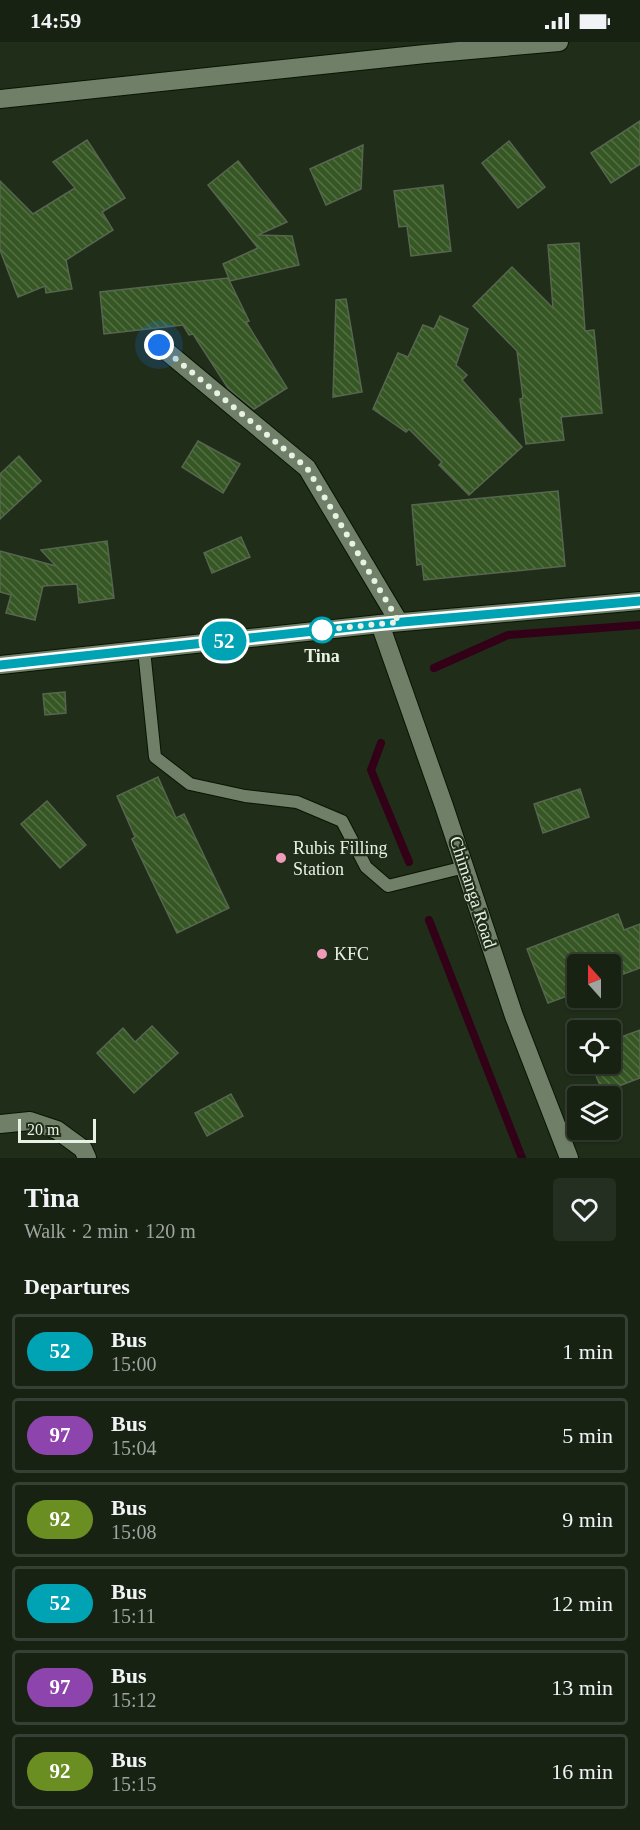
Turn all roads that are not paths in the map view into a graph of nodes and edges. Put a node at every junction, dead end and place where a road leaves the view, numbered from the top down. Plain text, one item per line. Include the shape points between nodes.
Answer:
1 (559, 42) edge
2 (424, 48) edge
3 (0, 99) edge
4 (159, 345) dead end
5 (640, 601) edge
6 (399, 622) junction
7 (380, 624) junction
8 (144, 650) junction
9 (0, 665) edge
10 (465, 867) junction
11 (0, 1124) edge
12 (87, 1158) edge
13 (569, 1158) edge

1 - 2 street
2 - 3 street
4 - 6 street via 307,468
5 - 6 street
6 - 7 street
7 - 8 street
7 - 10 street, Chimanga Road
8 - 9 street
8 - 10 lane via 155,757 190,784 297,802 342,821 366,867 388,886
10 - 13 street, Chimanga Road via 514,1016
11 - 12 street via 30,1121 57,1130 83,1149

